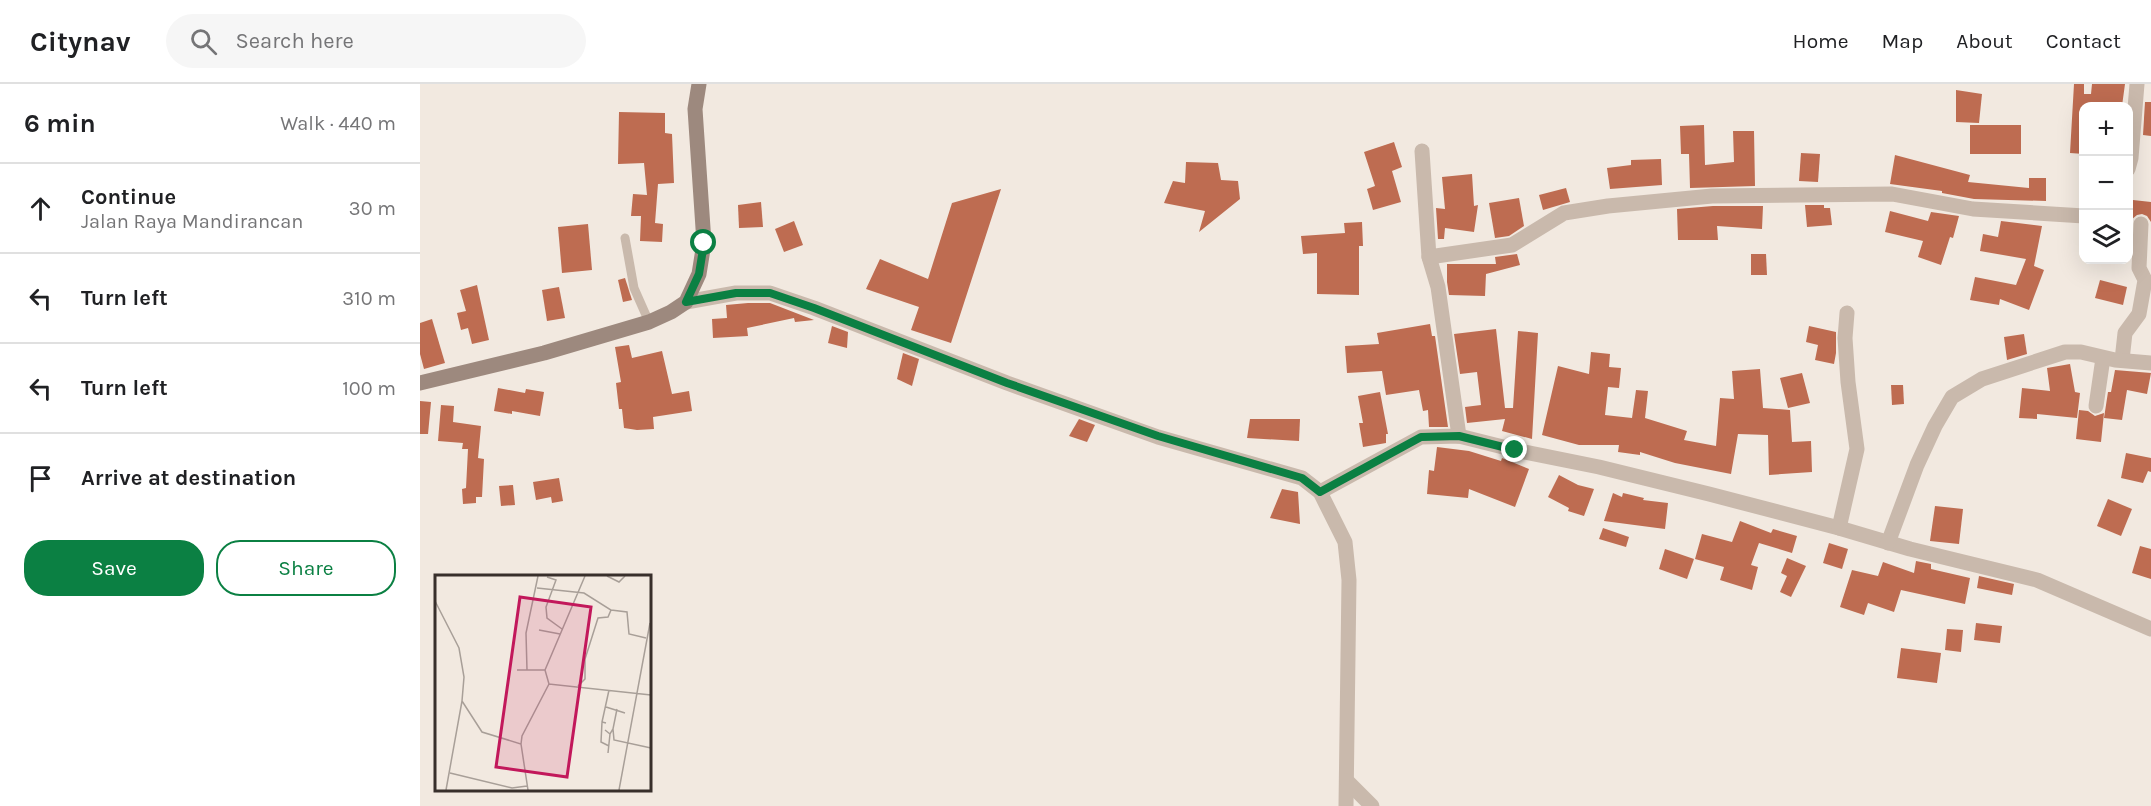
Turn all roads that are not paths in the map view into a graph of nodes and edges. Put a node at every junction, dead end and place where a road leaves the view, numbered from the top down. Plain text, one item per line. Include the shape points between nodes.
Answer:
1 (699, 84) edge
2 (2137, 84) edge
3 (1422, 151) dead end
4 (2131, 156) edge
5 (2079, 216) edge
6 (2140, 225) edge
7 (626, 238) dead end
8 (1429, 256) junction
9 (686, 302) junction
10 (1847, 313) dead end
11 (649, 322) junction
12 (2103, 358) junction
13 (2122, 360) junction
14 (2151, 363) edge
15 (420, 383) edge
16 (2096, 406) dead end
17 (1459, 436) junction
18 (1320, 492) junction
19 (1839, 528) junction
20 (1888, 543) junction
21 (2151, 629) edge
22 (1347, 781) junction
23 (1346, 806) edge
24 (1372, 806) edge

1 - 9 street via 695,109 704,243 699,274
2 - 4 street
3 - 8 street
5 - 8 street via 1973,209 1892,194 1712,196 1564,213 1512,245
6 - 13 street via 2139,268 2145,280 2139,314 2125,333
7 - 11 lane via 634,288
8 - 17 street via 1438,287
9 - 11 street
9 - 18 street via 736,293 770,293 1158,436 1302,478
10 - 19 street via 1848,382 1857,449
11 - 15 street
12 - 13 street
12 - 16 street
12 - 20 street via 2065,352 1982,379 1952,397 1917,465
13 - 14 street
17 - 18 street via 1421,437
17 - 19 street
18 - 22 street via 1345,542 1349,580
19 - 20 street
20 - 21 street via 2037,580
22 - 23 street
22 - 24 street

